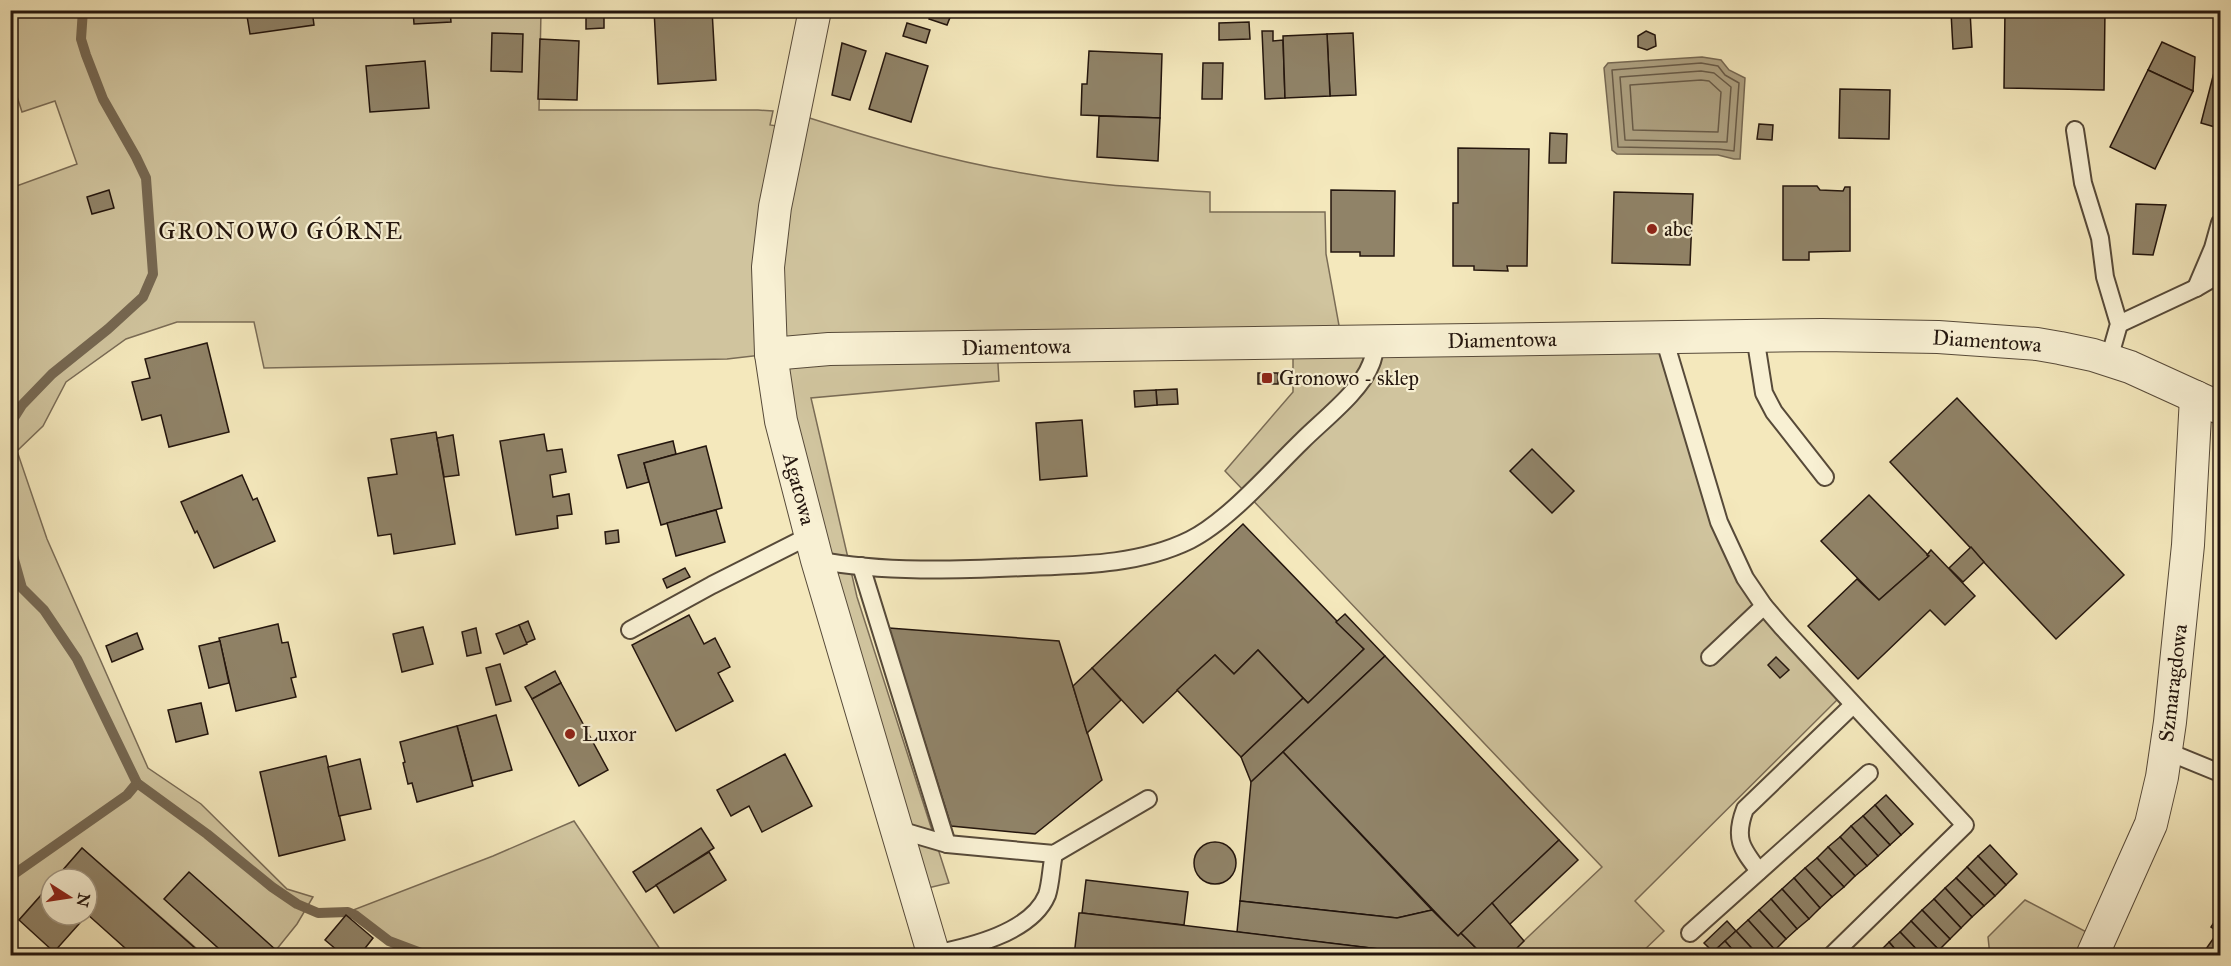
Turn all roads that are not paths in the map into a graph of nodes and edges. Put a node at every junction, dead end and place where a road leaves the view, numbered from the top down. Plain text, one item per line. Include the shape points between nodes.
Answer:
1 (815, 10) edge
2 (2075, 129) dead end
3 (2220, 223) edge
4 (2220, 274) edge
5 (2196, 288) junction
6 (2119, 324) junction
7 (1755, 336) junction
8 (1664, 338) junction
9 (1376, 342) junction
10 (771, 354) junction
11 (2109, 359) junction
12 (2208, 402) edge
13 (1825, 477) dead end
14 (814, 548) junction
15 (861, 566) junction
16 (1764, 606) junction
17 (630, 630) dead end
18 (1710, 657) dead end
19 (1853, 705) junction
20 (2166, 751) junction
21 (2220, 772) edge
22 (1869, 773) dead end
23 (1148, 799) dead end
24 (896, 829) junction
25 (947, 844) junction
26 (1053, 854) junction
27 (1759, 871) junction
28 (1690, 933) dead end
29 (932, 955) edge
30 (1831, 956) edge
31 (2092, 956) edge

1 - 10 street, Agatowa via 773,217 768,267
2 - 6 lane via 2083,183
3 - 5 lane
4 - 5 lane
5 - 6 lane
6 - 11 lane
7 - 8 street, Diamentowa
7 - 11 street, Diamentowa via 1971,339 2037,344
7 - 13 lane via 1764,393 1774,412
8 - 9 street, Diamentowa
8 - 16 lane via 1719,522 1742,572
9 - 10 street, Diamentowa via 829,349
9 - 15 lane via 1372,363 1353,391 1248,495 1190,540 1108,563 975,570
10 - 14 street, Agatowa via 781,422
11 - 12 street, Diamentowa
12 - 20 street, Szmaragdowa
14 - 15 lane
14 - 17 lane via 712,585
14 - 24 street, Agatowa
15 - 25 lane
16 - 18 lane
16 - 19 lane
19 - 27 lane via 1745,809 1739,836 1743,850
19 - 30 lane via 1965,825
20 - 21 lane
20 - 31 street, Szmaragdowa via 2151,824
22 - 27 lane
23 - 26 lane
24 - 25 lane
24 - 29 street, Agatowa
25 - 26 lane
26 - 29 lane via 1047,896 1033,915 1008,932 983,942
27 - 28 lane

